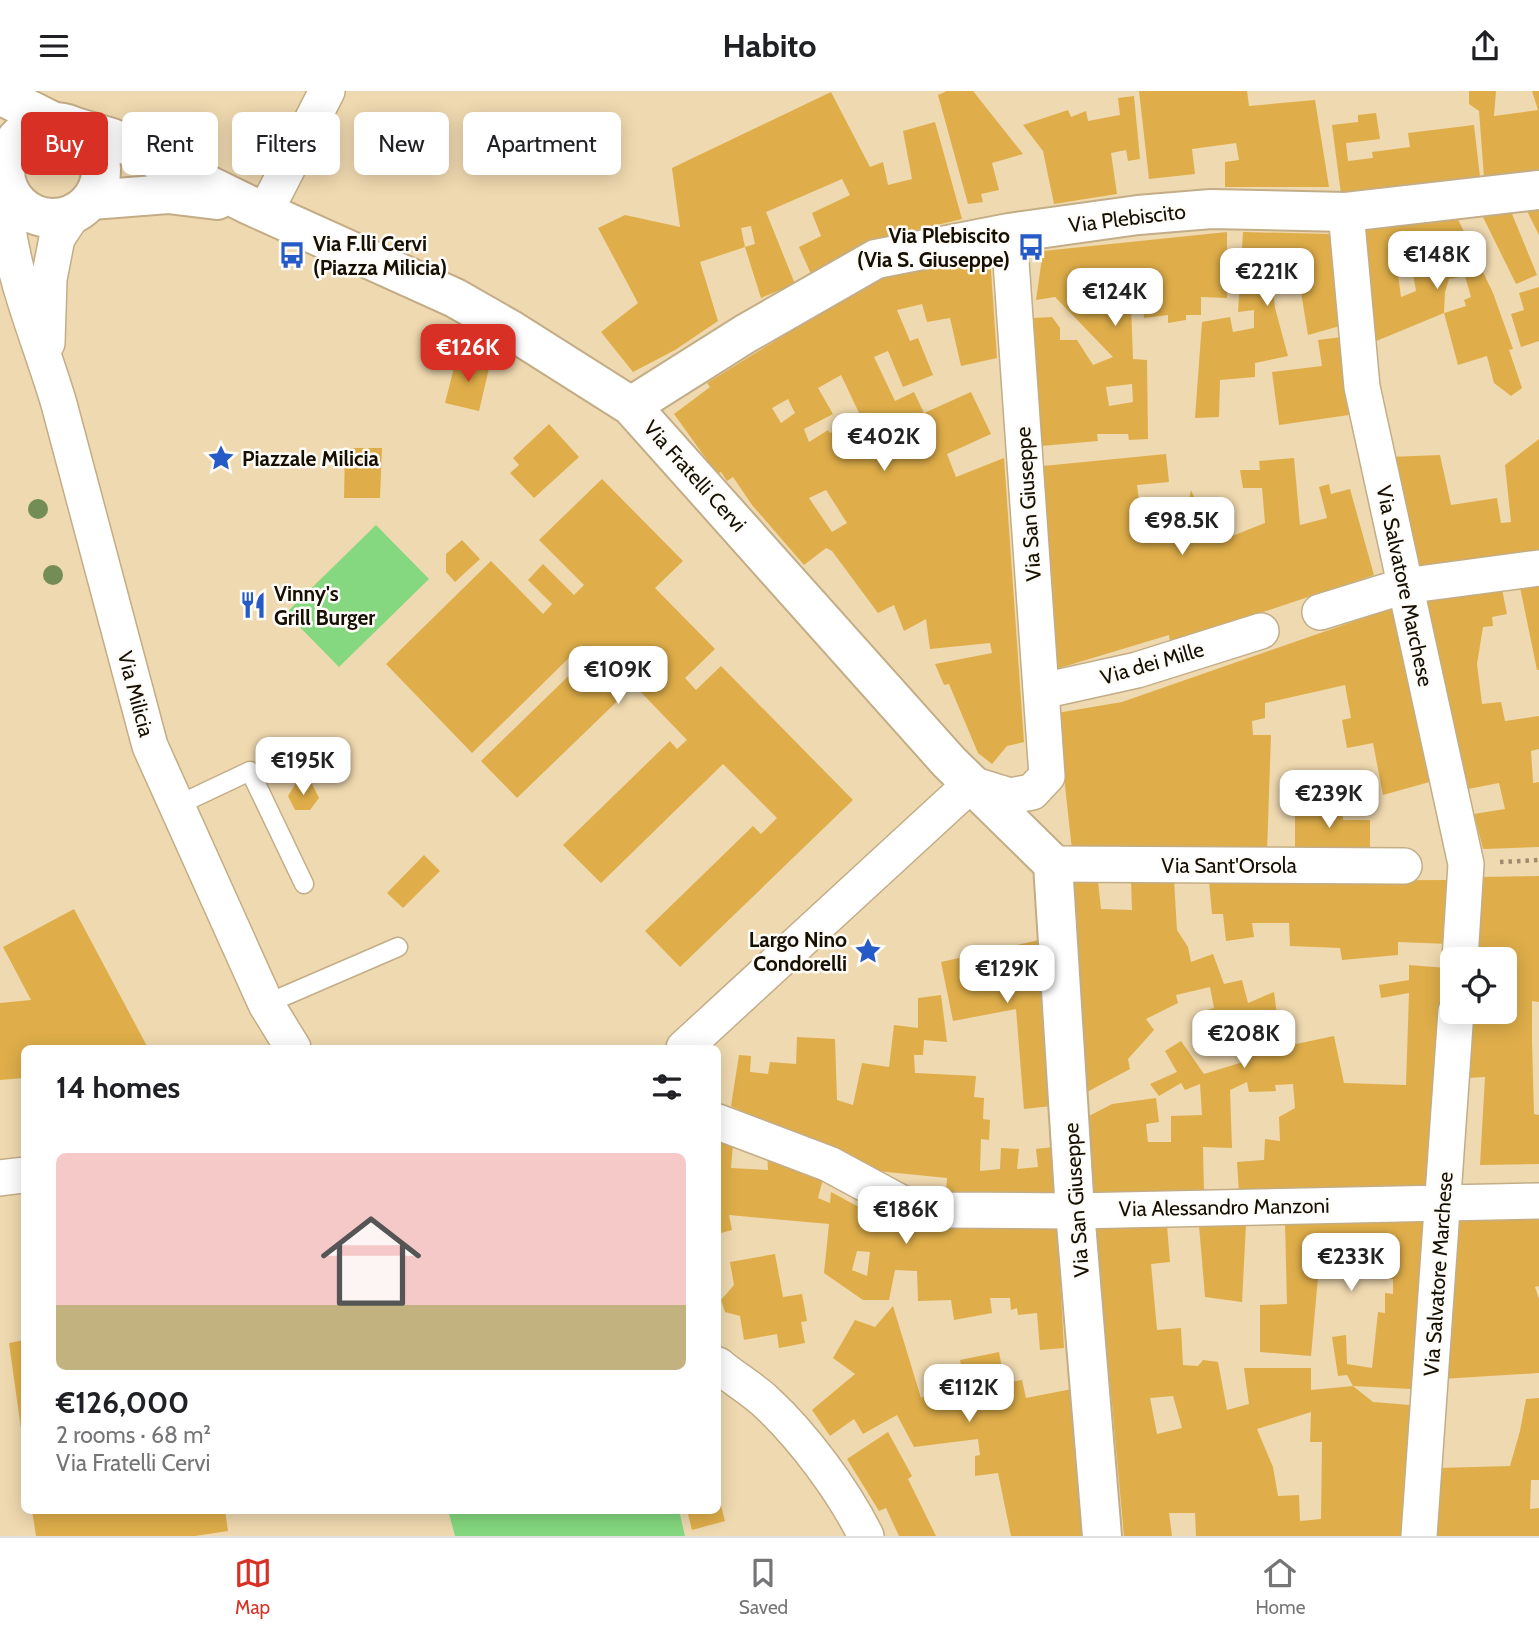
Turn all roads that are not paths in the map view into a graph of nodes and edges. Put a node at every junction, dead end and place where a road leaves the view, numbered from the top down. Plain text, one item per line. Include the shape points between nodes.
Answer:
1 (327, 91) edge
2 (0, 92) edge
3 (36, 112) edge
4 (21, 135) edge
5 (108, 137) edge
6 (4, 172) edge
7 (100, 175) edge
8 (1539, 190) edge
9 (82, 207) junction
10 (256, 208) junction
11 (1346, 212) junction
12 (1009, 233) junction
13 (46, 361) junction
14 (631, 406) junction
15 (1539, 568) edge
16 (1404, 586) junction
17 (1320, 613) dead end
18 (1261, 631) dead end
19 (1042, 691) junction
20 (971, 784) junction
21 (176, 806) junction
22 (1053, 864) junction
23 (1404, 866) dead end
24 (304, 884) dead end
25 (398, 947) dead end
26 (1461, 947) edge
27 (268, 1008) junction
28 (1455, 1024) edge
29 (271, 1045) edge
30 (291, 1045) edge
31 (688, 1045) edge
32 (721, 1123) edge
33 (21, 1175) edge
34 (0, 1178) edge
35 (1539, 1201) edge
36 (1443, 1202) junction
37 (1075, 1211) junction
38 (721, 1367) edge
39 (866, 1536) edge
40 (1102, 1536) edge
41 (1419, 1536) edge

1 - 10 street
2 - 3 main road
4 - 6 main road via 8,154
5 - 10 main road, Via Fratelli Cervi
6 - 9 main road via 17,202 33,214 53,218
6 - 13 street via 6,220 27,312
7 - 9 main road via 100,184
8 - 11 main road, Via Plebiscito
9 - 10 main road via 168,194
9 - 13 street via 57,238 48,279
10 - 14 main road, Via Fratelli Cervi via 455,298
11 - 12 main road, Via Plebiscito via 1211,209
11 - 16 street, Via Salvatore Marchese via 1362,387
12 - 14 main road, Via Plebiscito via 876,259
12 - 19 street, Via San Giuseppe
13 - 21 street, Via Milicia via 146,734
14 - 20 main road, Via Fratelli Cervi
15 - 16 street
16 - 17 street
16 - 26 street, Via Salvatore Marchese via 1466,864
18 - 19 street, Via dei Mille via 1138,670
19 - 20 street, Via San Giuseppe via 1047,776 1032,792 1010,796
20 - 22 main road, Via Fratelli Cervi
20 - 31 street
21 - 24 lane via 250,771
21 - 27 street, Via Milicia
22 - 23 street, Via Sant'Orsola
22 - 37 main road, Via San Giuseppe
25 - 27 lane
27 - 29 street
27 - 30 street
28 - 36 street, Via Salvatore Marchese
32 - 37 street, Via Alessandro Manzoni via 829,1164 903,1204 948,1210
33 - 34 street
35 - 36 street, Via Alessandro Manzoni
36 - 37 street, Via Alessandro Manzoni
36 - 41 street, Via Salvatore Marchese
37 - 40 main road, Via San Giuseppe
38 - 39 street via 790,1426 850,1504

